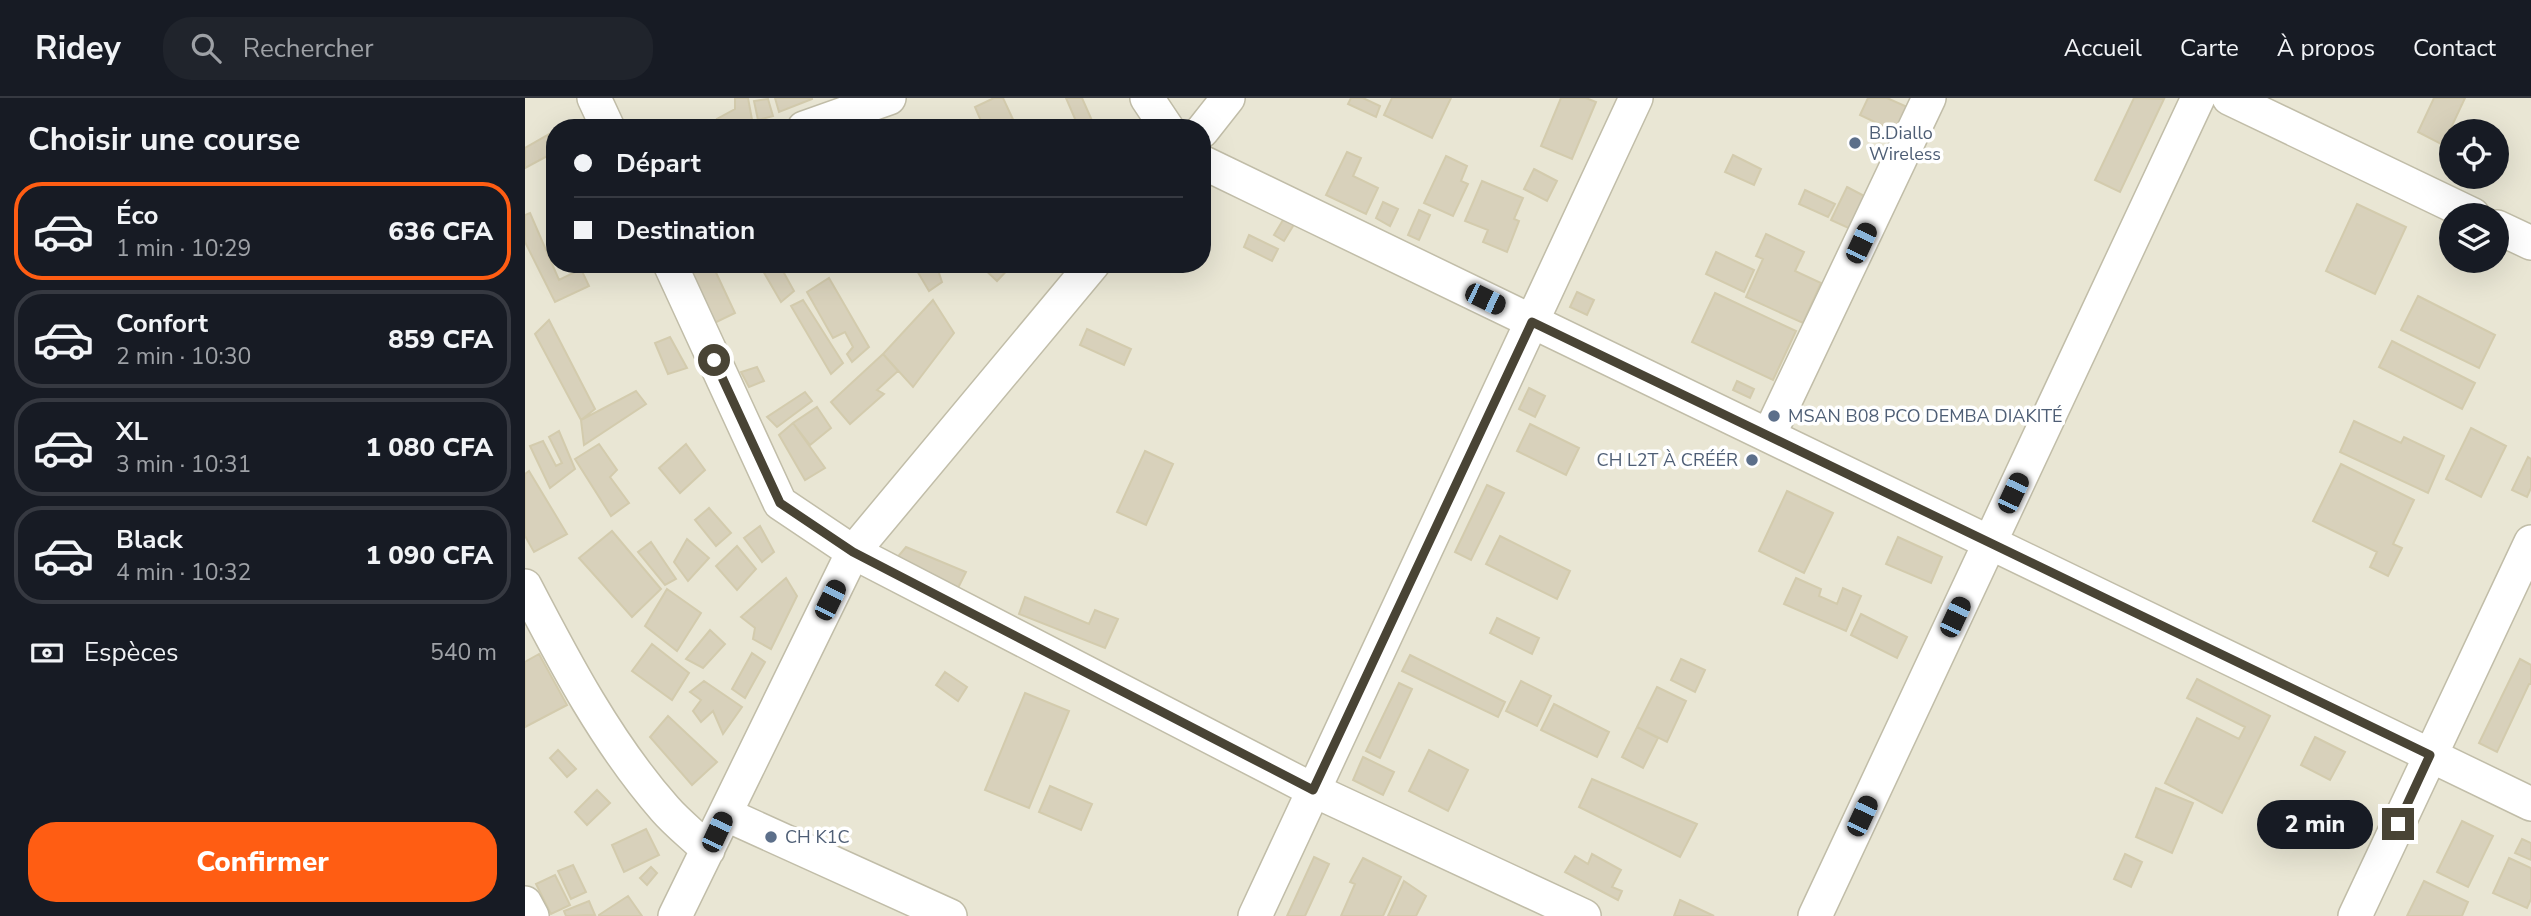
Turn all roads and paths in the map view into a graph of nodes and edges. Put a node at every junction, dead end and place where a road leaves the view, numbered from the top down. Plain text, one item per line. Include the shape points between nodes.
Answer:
1 (594, 98) edge
2 (889, 98) edge
3 (1147, 98) edge
4 (1228, 98) edge
5 (1636, 98) edge
6 (1929, 98) edge
7 (2198, 98) edge
8 (2229, 98) edge
9 (604, 119) edge
10 (830, 119) edge
11 (1161, 119) edge
12 (1211, 120) edge
13 (1211, 166) edge
14 (2448, 203) edge
15 (2509, 233) edge
16 (2531, 243) edge
17 (674, 273) edge
18 (1086, 273) edge
19 (1532, 322) junction
20 (1769, 435) junction
21 (2531, 542) edge
22 (1990, 543) junction
23 (853, 552) junction
24 (525, 586) edge
25 (2430, 755) junction
26 (1313, 790) junction
27 (2531, 804) edge
28 (725, 814) junction
29 (708, 849) junction
30 (525, 903) edge
31 (532, 916) edge
32 (675, 916) edge
33 (950, 916) edge
34 (1255, 916) edge
35 (1584, 916) edge
36 (1815, 916) edge
37 (2355, 916) edge

1 - 9 street
2 - 10 street
3 - 11 street
4 - 12 street
5 - 19 street
6 - 20 street
7 - 22 street
8 - 14 street
13 - 19 street
15 - 16 street
17 - 23 street via 780,503
18 - 23 street
19 - 20 street
19 - 26 street
20 - 22 street
21 - 25 street
22 - 25 street
22 - 36 street
23 - 26 street
23 - 28 street
24 - 29 street via 565,662 622,752 665,810
25 - 27 street
25 - 37 street
26 - 34 street
26 - 35 street
28 - 29 street
28 - 33 street
29 - 32 street
30 - 31 street

